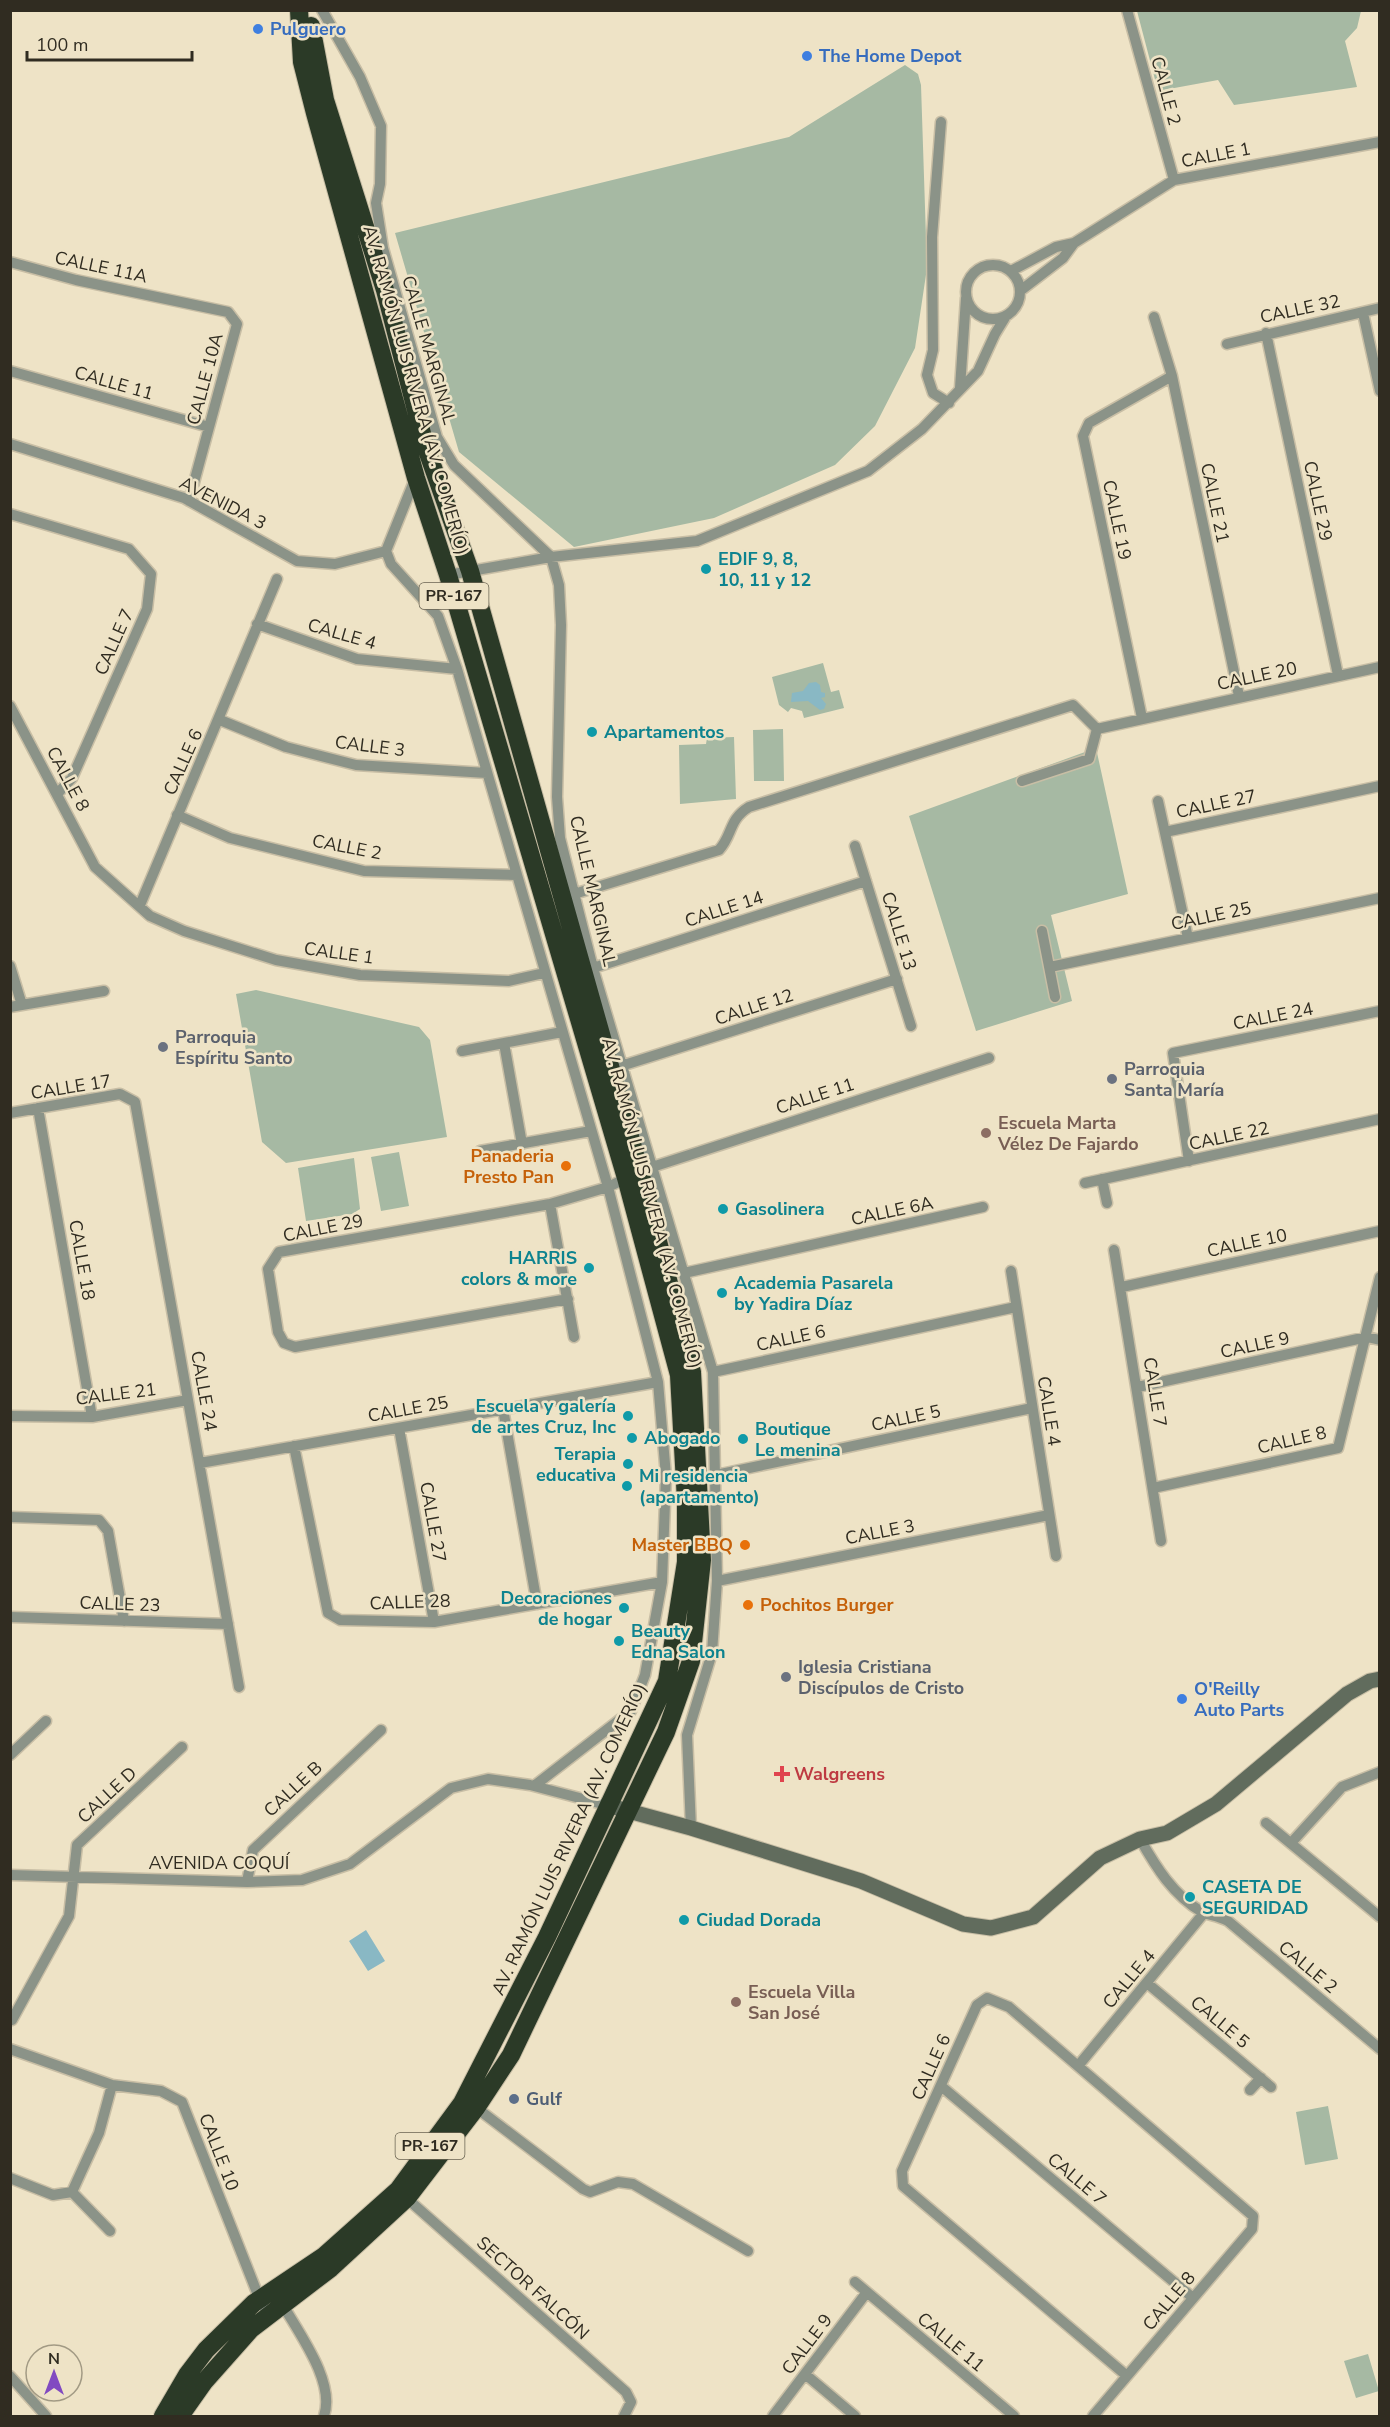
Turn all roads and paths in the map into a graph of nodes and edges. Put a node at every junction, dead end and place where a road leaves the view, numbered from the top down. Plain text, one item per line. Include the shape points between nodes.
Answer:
1 (299, 10) edge
2 (310, 10) edge
3 (322, 10) edge
4 (1127, 10) edge
5 (940, 122) dead end
6 (1380, 142) edge
7 (1174, 180) junction
8 (1074, 243) junction
9 (10, 262) edge
10 (1011, 271) junction
11 (1020, 291) junction
12 (967, 297) junction
13 (184, 300) joint
14 (1380, 308) edge
15 (1363, 313) junction
16 (1006, 316) junction
17 (1154, 317) dead end
18 (1266, 333) junction
19 (1227, 344) dead end
20 (10, 371) edge
21 (1172, 376) junction
22 (960, 388) junction
23 (1380, 391) edge
24 (948, 403) junction
25 (209, 427) junction
26 (10, 444) edge
27 (416, 478) junction
28 (189, 501) junction
29 (10, 514) edge
30 (386, 550) junction
31 (551, 557) junction
32 (470, 572) junction
33 (448, 575) junction
34 (277, 579) dead end
35 (257, 624) junction
36 (1380, 667) edge
37 (457, 669) junction
38 (1338, 675) junction
39 (1239, 696) junction
40 (10, 706) edge
41 (1142, 718) junction
42 (219, 720) junction
43 (1097, 729) junction
44 (487, 773) junction
45 (1022, 781) dead end
46 (1380, 786) edge
47 (58, 793) junction
48 (1158, 801) dead end
49 (177, 815) junction
50 (1165, 832) junction
51 (855, 846) dead end
52 (517, 875) junction
53 (866, 881) junction
54 (574, 894) junction
55 (1380, 898) edge
56 (140, 905) junction
57 (1042, 931) dead end
58 (1188, 938) junction
59 (10, 966) edge
60 (1050, 967) junction
61 (593, 968) junction
62 (544, 972) junction
63 (897, 979) junction
64 (104, 991) dead end
65 (1055, 997) dead end
66 (16, 1006) edge
67 (1380, 1011) edge
68 (911, 1026) dead end
69 (562, 1032) junction
70 (504, 1043) junction
71 (462, 1051) dead end
72 (989, 1058) dead end
73 (621, 1066) junction
74 (135, 1102) joint
75 (39, 1108) junction
76 (10, 1113) edge
77 (1380, 1119) edge
78 (591, 1131) junction
79 (522, 1144) junction
80 (480, 1151) dead end
81 (1189, 1161) junction
82 (639, 1172) junction
83 (1102, 1179) junction
84 (1085, 1183) dead end
85 (608, 1187) junction
86 (1107, 1203) dead end
87 (550, 1204) junction
88 (983, 1207) dead end
89 (1380, 1231) edge
90 (1114, 1250) dead end
91 (1011, 1271) dead end
92 (684, 1273) junction
93 (1380, 1277) edge
94 (1122, 1287) junction
95 (568, 1299) junction
96 (1016, 1307) junction
97 (574, 1337) dead end
98 (1366, 1337) junction
99 (1380, 1340) edge
100 (713, 1371) junction
101 (658, 1382) junction
102 (1138, 1387) junction
103 (188, 1401) junction
104 (1032, 1408) junction
105 (503, 1409) junction
106 (10, 1416) edge
107 (92, 1417) junction
108 (399, 1428) junction
109 (294, 1446) junction
110 (200, 1463) junction
111 (716, 1475) junction
112 (1153, 1488) junction
113 (1049, 1515) junction
114 (10, 1517) edge
115 (1161, 1541) dead end
116 (1056, 1556) dead end
117 (717, 1581) junction
118 (662, 1582) junction
119 (537, 1604) junction
120 (10, 1617) edge
121 (124, 1621) junction
122 (434, 1622) junction
123 (228, 1624) junction
124 (1380, 1679) edge
125 (239, 1687) dead end
126 (46, 1721) dead end
127 (381, 1730) dead end
128 (182, 1747) dead end
129 (10, 1755) edge
130 (1380, 1772) edge
131 (534, 1786) junction
132 (610, 1806) junction
133 (629, 1811) junction
134 (1266, 1823) dead end
135 (692, 1828) junction
136 (1140, 1839) junction
137 (1292, 1843) junction
138 (10, 1875) edge
139 (73, 1877) junction
140 (247, 1882) junction
141 (1204, 1914) junction
142 (1380, 1917) edge
143 (1147, 1983) junction
144 (12, 2020) dead end
145 (10, 2049) edge
146 (1380, 2049) edge
147 (1078, 2066) junction
148 (1261, 2078) junction
149 (112, 2085) junction
150 (940, 2086) junction
151 (1271, 2087) dead end
152 (1250, 2090) dead end
153 (470, 2104) junction
154 (10, 2178) edge
155 (72, 2192) junction
156 (402, 2194) junction
157 (1241, 2206) joint
158 (111, 2231) dead end
159 (748, 2251) dead end
160 (855, 2282) dead end
161 (867, 2292) junction
162 (1193, 2298) junction
163 (271, 2302) junction
164 (805, 2374) junction
165 (10, 2376) edge
166 (1127, 2376) junction
167 (46, 2416) edge
168 (163, 2416) edge
169 (180, 2416) edge
170 (324, 2416) edge
171 (624, 2416) edge
172 (772, 2416) edge
173 (855, 2416) edge
174 (1014, 2416) edge
175 (1093, 2416) edge

1 - 27 highway, AV. RAMÓN LUIS RIVERA (AV. COMERÍO) / PR-167 via 307,83
2 - 32 highway, AV. RAMÓN LUIS RIVERA (AV. COMERÍO) / PR-167 via 312,41 325,100 385,290 425,445
3 - 31 street, CALLE MARGINAL via 360,77 381,126 376,203 383,248 437,437 454,465
4 - 7 street, CALLE 2
5 - 24 street via 932,237 933,350 927,375 933,393
6 - 7 street, CALLE 1
7 - 8 street, CALLE 1
8 - 10 street, CALLE 1 via 1056,247
8 - 11 street, CALLE 1 via 1063,258
9 - 13 street, CALLE 11A via 76,280
10 - 11 street
10 - 12 street via 1001,266 979,268 971,276
11 - 16 street via 1015,309
12 - 16 street via 979,315 997,319
12 - 22 street
13 - 25 street, CALLE 10A via 228,312 237,324
14 - 15 street, CALLE 32
15 - 18 street, CALLE 32
15 - 23 street
16 - 22 street via 978,371
17 - 21 street, CALLE 21
18 - 19 street, CALLE 32
18 - 38 street, CALLE 29
20 - 25 street, CALLE 11
21 - 39 street, CALLE 21
21 - 41 street, CALLE 19 via 1089,423 1083,436
22 - 24 street
24 - 31 street via 868,471 697,541
25 - 28 street, CALLE 10A
26 - 28 street, AVENIDA 3
27 - 30 street
27 - 33 highway, AV. RAMÓN LUIS RIVERA (AV. COMERÍO) / PR-167
28 - 30 street, AVENIDA 3 via 297,561 335,564
29 - 47 street, CALLE 7 via 129,549 151,574 147,609 72,778
30 - 37 street via 391,564 438,616
31 - 32 street
31 - 54 street, CALLE MARGINAL via 560,585 561,625 556,797 560,838
32 - 33 street
32 - 82 highway, AV. RAMÓN LUIS RIVERA (AV. COMERÍO) / PR-167
33 - 82 highway, AV. RAMÓN LUIS RIVERA (AV. COMERÍO) / PR-167
34 - 35 street, CALLE 6
35 - 37 street, CALLE 4 via 357,659
35 - 42 street, CALLE 6
36 - 38 street, CALLE 20
37 - 44 street
38 - 39 street, CALLE 20
39 - 41 street, CALLE 20
40 - 47 street, CALLE 8
41 - 43 street, CALLE 20
42 - 44 street, CALLE 3 via 286,747 356,765
42 - 49 street, CALLE 6
43 - 45 street via 1089,759
43 - 54 street via 1073,705 795,792 744,810 735,817 719,850
44 - 52 street
46 - 50 street, CALLE 27
47 - 56 street, CALLE 8 via 95,867
48 - 50 street
49 - 52 street, CALLE 2 via 230,838 364,871
49 - 56 street, CALLE 6
50 - 58 street, CALLE 27
51 - 53 street, CALLE 13
52 - 62 street
53 - 61 street, CALLE 14
53 - 63 street, CALLE 13
54 - 61 street, CALLE MARGINAL
55 - 58 street, CALLE 25
56 - 62 street, CALLE 1 via 150,916 184,931 276,960 360,975 509,981
57 - 60 street
58 - 60 street, CALLE 25
59 - 66 street
60 - 65 street
61 - 73 street, CALLE MARGINAL
62 - 69 street
63 - 68 street, CALLE 13
63 - 73 street, CALLE 12
64 - 66 street
67 - 81 street, CALLE 24 via 1173,1053
69 - 70 street
69 - 78 street
70 - 71 street
70 - 79 street
72 - 82 street, CALLE 11
73 - 82 street, CALLE MARGINAL
74 - 75 street, CALLE 17 via 120,1094
74 - 103 street, CALLE 24
75 - 76 street, CALLE 17
75 - 107 street, CALLE 18
77 - 81 street, CALLE 22
78 - 79 street
78 - 85 street
79 - 80 street
81 - 83 street, CALLE 22
82 - 85 street, CALLE 11
82 - 92 street, CALLE MARGINAL
82 - 132 highway, AV. RAMÓN LUIS RIVERA (AV. COMERÍO) / PR-167 via 680,1375 686,1562 667,1681
82 - 133 highway, AV. RAMÓN LUIS RIVERA (AV. COMERÍO) / PR-167 via 692,1371 702,1560 692,1661 666,1732
83 - 84 street, CALLE 22
83 - 86 street
85 - 87 street, CALLE 29
85 - 101 street
87 - 95 street
87 - 95 street, CALLE 29 via 279,1252 268,1269 278,1332 284,1343 295,1347
88 - 92 street, CALLE 6A
89 - 94 street, CALLE 10
90 - 94 street, CALLE 7
91 - 96 street, CALLE 4
92 - 100 street, CALLE MARGINAL
93 - 98 street, CALLE 8
94 - 102 street, CALLE 7
95 - 97 street
96 - 100 street, CALLE 6
96 - 104 street, CALLE 4
98 - 99 street, CALLE 9
98 - 102 street, CALLE 9
98 - 112 street, CALLE 8 via 1338,1448
100 - 111 street, CALLE MARGINAL
101 - 105 street, CALLE 25
101 - 118 street via 666,1476
102 - 112 street, CALLE 7
103 - 107 street, CALLE 21
103 - 110 street, CALLE 24
104 - 111 street, CALLE 5
104 - 113 street, CALLE 4
105 - 108 street, CALLE 25
105 - 119 street
106 - 107 street, CALLE 21
108 - 109 street, CALLE 25
108 - 122 street, CALLE 27
109 - 110 street, CALLE 25
109 - 122 street, CALLE 28 via 328,1613 340,1620
110 - 123 street, CALLE 24
111 - 117 street, CALLE MARGINAL
112 - 115 street, CALLE 7
113 - 116 street, CALLE 4
113 - 117 street, CALLE 3
114 - 121 street via 99,1520 108,1531
117 - 135 street, CALLE MARGINAL via 712,1653 687,1735
118 - 119 street, CALLE 28
118 - 131 street via 645,1675 631,1711
119 - 122 street, CALLE 28
120 - 121 street, CALLE 23
121 - 123 street, CALLE 23
123 - 125 street, CALLE 24
124 - 136 street via 1347,1694 1216,1804 1167,1833
126 - 129 street
127 - 140 street, CALLE B via 253,1850
128 - 139 street, CALLE D via 77,1845
130 - 137 street via 1342,1787
131 - 132 street, AVENIDA COQUÍ
131 - 140 street, AVENIDA COQUÍ via 488,1779 451,1788 350,1864 302,1880
132 - 133 street
132 - 153 highway, AV. RAMÓN LUIS RIVERA (AV. COMERÍO) / PR-167
133 - 135 street
133 - 153 highway, AV. RAMÓN LUIS RIVERA (AV. COMERÍO) / PR-167 via 511,2055
134 - 137 street
135 - 136 street via 861,1881 963,1924 992,1928 1033,1917 1100,1858
136 - 141 street, CALLE 2 via 1163,1879
137 - 142 street
138 - 139 street, AVENIDA COQUÍ
139 - 140 street, AVENIDA COQUÍ
139 - 144 street via 69,1916
141 - 143 street, CALLE 4
141 - 146 street, CALLE 2 via 1228,1921
143 - 147 street, CALLE 4
143 - 148 street, CALLE 5
145 - 149 street, CALLE 10
147 - 150 street, CALLE 6 via 1009,2007 987,1998 977,2005
147 - 157 street, CALLE 6
148 - 151 street, CALLE 5
148 - 152 street
149 - 155 street via 99,2133
149 - 163 street, CALLE 10 via 161,2091 182,2102
150 - 162 street, CALLE 7
150 - 166 street, CALLE 6 via 902,2171 903,2187
153 - 156 highway, AV. RAMÓN LUIS RIVERA (AV. COMERÍO) / PR-167
153 - 159 street via 590,2193 618,2182 633,2184
154 - 155 street via 53,2195
155 - 158 street
156 - 163 highway, AV. RAMÓN LUIS RIVERA (AV. COMERÍO) / PR-167 via 331,2268
156 - 171 street, SECTOR FALCÓN via 626,2392 631,2402
157 - 162 street, CALLE 8 via 1253,2216 1252,2229
160 - 161 street, CALLE 11
161 - 164 street, CALLE 9
161 - 174 street, CALLE 11
162 - 166 street, CALLE 8
163 - 168 highway, AV. RAMÓN LUIS RIVERA (AV. COMERÍO) / PR-167 via 206,2350
163 - 169 highway, AV. RAMÓN LUIS RIVERA (AV. COMERÍO) / PR-167
163 - 170 street, CALLE 10 via 310,2353 326,2390
164 - 172 street, CALLE 9
164 - 173 street
165 - 167 street
166 - 175 street, CALLE 8

